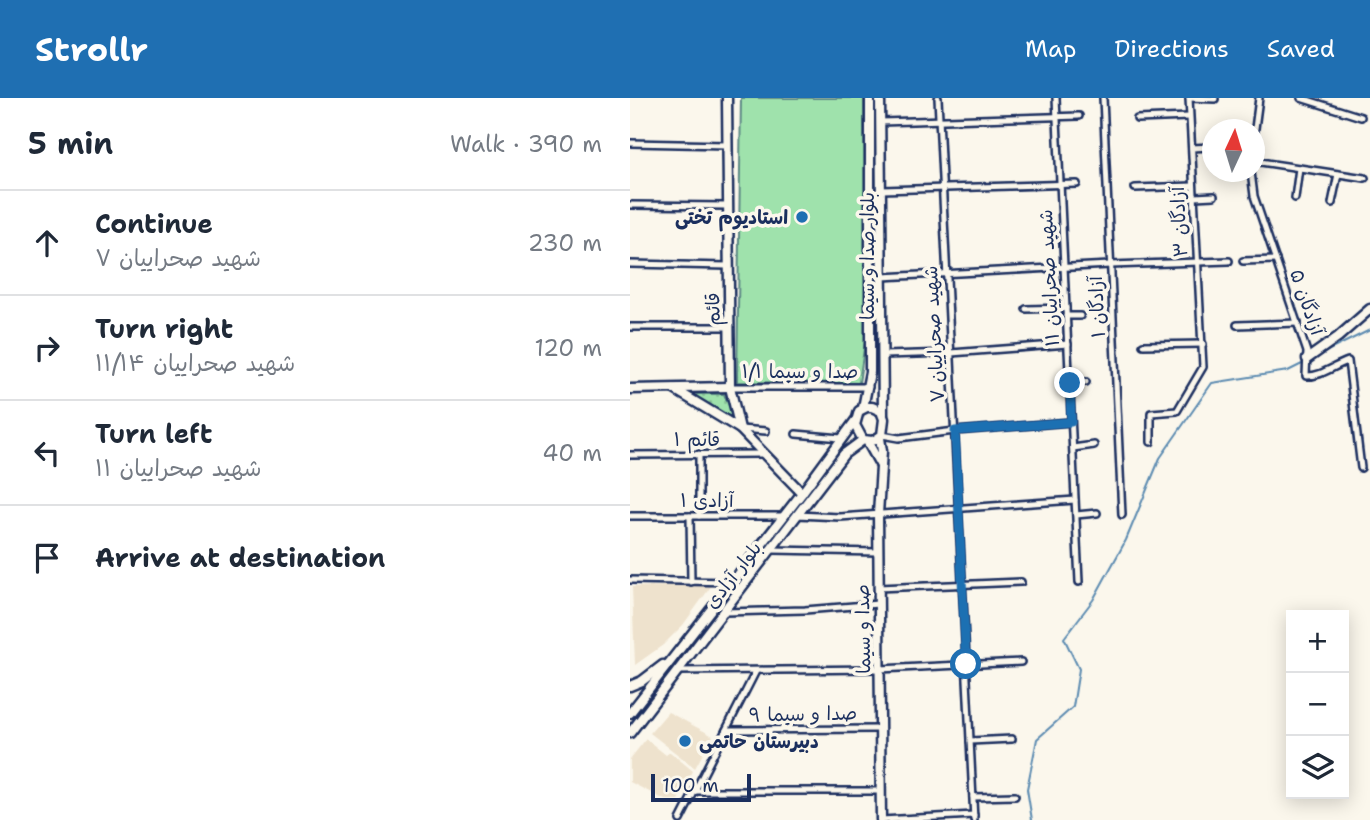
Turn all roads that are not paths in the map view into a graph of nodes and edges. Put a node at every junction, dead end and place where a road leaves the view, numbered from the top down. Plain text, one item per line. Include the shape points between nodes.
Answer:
1 (727, 98) edge
2 (870, 98) edge
3 (880, 98) edge
4 (938, 98) edge
5 (1056, 98) edge
6 (1103, 98) edge
7 (1189, 98) edge
8 (1259, 98) edge
9 (1301, 98) edge
10 (1215, 99) edge
11 (1079, 116) dead end
12 (1189, 117) junction
13 (1362, 117) dead end
14 (1057, 118) junction
15 (1137, 119) dead end
16 (1257, 119) edge
17 (881, 122) junction
18 (940, 122) junction
19 (630, 143) edge
20 (727, 145) junction
21 (1202, 147) edge
22 (1192, 148) junction
23 (1265, 163) edge
24 (1299, 168) junction
25 (1338, 174) junction
26 (1365, 178) dead end
27 (1252, 182) edge
28 (1060, 184) junction
29 (1077, 184) dead end
30 (1193, 186) junction
31 (943, 188) junction
32 (1135, 188) dead end
33 (882, 190) junction
34 (1195, 197) junction
35 (1213, 197) dead end
36 (1295, 198) dead end
37 (1332, 204) dead end
38 (630, 205) edge
39 (727, 206) junction
40 (1276, 260) junction
41 (1229, 261) dead end
42 (1243, 261) dead end
43 (1197, 263) junction
44 (630, 264) edge
45 (1110, 265) junction
46 (728, 266) junction
47 (1064, 268) junction
48 (947, 274) junction
49 (882, 277) junction
50 (1066, 308) junction
51 (1026, 309) dead end
52 (1370, 309) edge
53 (1066, 316) junction
54 (1080, 316) dead end
55 (1298, 323) junction
56 (1237, 325) dead end
57 (630, 327) edge
58 (729, 327) junction
59 (1068, 344) junction
60 (1203, 344) junction
61 (1143, 345) dead end
62 (951, 353) junction
63 (884, 355) junction
64 (1307, 359) junction
65 (1087, 382) dead end
66 (1070, 383) junction
67 (730, 387) junction
68 (630, 389) edge
69 (674, 389) junction
70 (868, 390) junction
71 (884, 396) junction
72 (863, 408) junction
73 (883, 414) junction
74 (855, 421) junction
75 (1071, 422) junction
76 (740, 429) junction
77 (766, 431) dead end
78 (955, 431) junction
79 (796, 434) dead end
80 (881, 436) junction
81 (841, 438) junction
82 (865, 441) junction
83 (1151, 442) dead end
84 (1094, 446) dead end
85 (1073, 448) junction
86 (699, 454) junction
87 (765, 454) junction
88 (630, 455) edge
89 (881, 466) junction
90 (1361, 468) dead end
91 (802, 493) junction
92 (1075, 500) junction
93 (959, 508) junction
94 (1097, 513) dead end
95 (878, 514) junction
96 (797, 515) junction
97 (1076, 515) junction
98 (1122, 515) dead end
99 (630, 516) edge
100 (690, 516) junction
101 (699, 516) junction
102 (784, 516) junction
103 (772, 551) junction
104 (878, 552) junction
105 (630, 580) edge
106 (691, 582) junction
107 (732, 582) junction
108 (1021, 582) dead end
109 (1079, 582) dead end
110 (962, 583) junction
111 (878, 588) junction
112 (878, 604) junction
113 (724, 612) junction
114 (696, 628) junction
115 (705, 636) junction
116 (671, 659) junction
117 (1021, 662) dead end
118 (966, 664) junction
119 (880, 669) junction
120 (678, 671) junction
121 (756, 671) junction
122 (630, 686) edge
123 (630, 713) edge
124 (881, 729) junction
125 (726, 730) junction
126 (630, 733) edge
127 (1012, 739) dead end
128 (970, 741) junction
129 (695, 791) junction
130 (881, 791) junction
131 (1015, 796) dead end
132 (973, 797) junction
133 (974, 818) edge
134 (680, 820) edge
135 (881, 820) edge

1 - 20 main road, قائم
2 - 70 main road, بلوار صدا و سیما
3 - 17 main road, بلوار صدا و سیما
4 - 18 street, شهید صحراییان ۷
5 - 14 street, شهید صحراییان ۱۱
6 - 45 street, آزادگان ۱
7 - 10 street
7 - 12 street, آزادگان ۳
8 - 16 street
9 - 13 street
11 - 14 street
12 - 15 street
12 - 22 street, آزادگان ۳
14 - 18 street
14 - 28 street, شهید صحراییان ۱۱
17 - 18 street
17 - 33 main road, بلوار صدا و سیما
18 - 31 street, شهید صحراییان ۷
19 - 20 street
20 - 39 main road, قائم
21 - 22 street
22 - 30 street, آزادگان ۳
23 - 24 street
24 - 25 street
24 - 36 street
25 - 26 street
25 - 37 street
27 - 40 street, آزادگان ۵
28 - 29 street
28 - 31 street
28 - 47 street, شهید صحراییان ۱۱
30 - 32 street
30 - 34 street, آزادگان ۳
31 - 33 street
31 - 48 street, شهید صحراییان ۷
33 - 49 main road, بلوار صدا و سیما
34 - 35 street
34 - 43 street, آزادگان ۳
38 - 39 street
39 - 46 main road, قائم
40 - 42 street
40 - 55 street, آزادگان ۵
41 - 43 street
43 - 45 street
43 - 60 street, آزادگان ۳
44 - 46 street
45 - 47 street
45 - 98 street, آزادگان ۱
46 - 58 main road, قائم
47 - 48 street
47 - 50 street, شهید صحراییان ۱۱
48 - 49 street
48 - 62 street, شهید صحراییان ۷
49 - 63 main road, بلوار صدا و سیما
50 - 51 street
50 - 53 street, شهید صحراییان ۱۱
52 - 64 main road
53 - 54 street
53 - 59 street, شهید صحراییان ۱۱
55 - 56 street
55 - 64 street, آزادگان ۵
57 - 58 street
58 - 67 main road, قائم
59 - 62 street
59 - 66 street, شهید صحراییان ۱۱
60 - 61 street
60 - 83 street, آزادگان ۳ via 1203,367 1177,411 1151,413
62 - 63 street
62 - 78 street, شهید صحراییان ۷
63 - 71 main road, بلوار صدا و سیما
64 - 90 street, آزادگان ۵ via 1306,376 1311,377 1348,361
65 - 66 street
66 - 75 street, شهید صحراییان ۱۱
67 - 69 main road
67 - 70 street, صدا و سیما ۱/۱
67 - 76 main road, قائم
68 - 69 main road
69 - 76 main road
70 - 71 main road via 873,399
70 - 72 main road, بلوار صدا و سیما
71 - 73 main road, بلوار صدا و سیما
72 - 73 main road via 872,407
72 - 74 main road
73 - 80 main road
74 - 81 main road, بلوار آزادی
74 - 82 main road
75 - 78 street
75 - 85 street, شهید صحراییان ۱۱
76 - 77 street
76 - 87 main road
78 - 80 street
78 - 93 street, شهید صحراییان ۷
79 - 81 street
80 - 82 main road
80 - 89 main road, صدا و سیما
81 - 91 main road, بلوار آزادی
82 - 89 main road
82 - 96 main road, بلوار آزادی via 844,454
84 - 85 street
85 - 92 street, شهید صحراییان ۱۱
86 - 87 street, قائم ۱
86 - 88 street, قائم ۱
86 - 101 street
87 - 91 main road
89 - 95 main road, صدا و سیما
91 - 102 main road, بلوار آزادی
92 - 93 street
92 - 97 street, شهید صحراییان ۱۱
93 - 95 street
93 - 110 street, شهید صحراییان ۷
94 - 97 street
95 - 96 street
95 - 104 main road, صدا و سیما
96 - 103 main road, بلوار آزادی
97 - 109 street, شهید صحراییان ۱۱
99 - 100 street, آزادی ۱
100 - 101 street, آزادی ۱
100 - 106 street
101 - 102 street, آزادی ۱
102 - 107 main road, بلوار آزادی
103 - 104 street
103 - 113 main road, بلوار آزادی
104 - 111 main road, صدا و سیما
105 - 106 street
106 - 107 street
107 - 114 main road, بلوار آزادی
108 - 110 street
110 - 111 street
110 - 118 street, شهید صحراییان ۷
111 - 112 main road, صدا و سیما
112 - 113 street
112 - 119 main road, صدا و سیما
113 - 115 main road, بلوار آزادی
114 - 115 main road
114 - 116 main road, بلوار آزادی
115 - 120 main road, بلوار آزادی
116 - 122 main road
116 - 123 main road, بلوار آزادی
117 - 118 street
118 - 119 street
118 - 128 street, شهید صحراییان ۷
119 - 121 street
119 - 124 main road, صدا و سیما
120 - 121 street
120 - 126 main road, بلوار آزادی
121 - 125 street
124 - 125 street, صدا و سیما ۹
124 - 130 main road, صدا و سیما
125 - 129 street
127 - 128 street
128 - 132 street, شهید صحراییان ۷
129 - 130 street
129 - 134 street
130 - 135 main road, صدا و سیما
131 - 132 street
132 - 133 street, شهید صحراییان ۷
133 - 135 street

